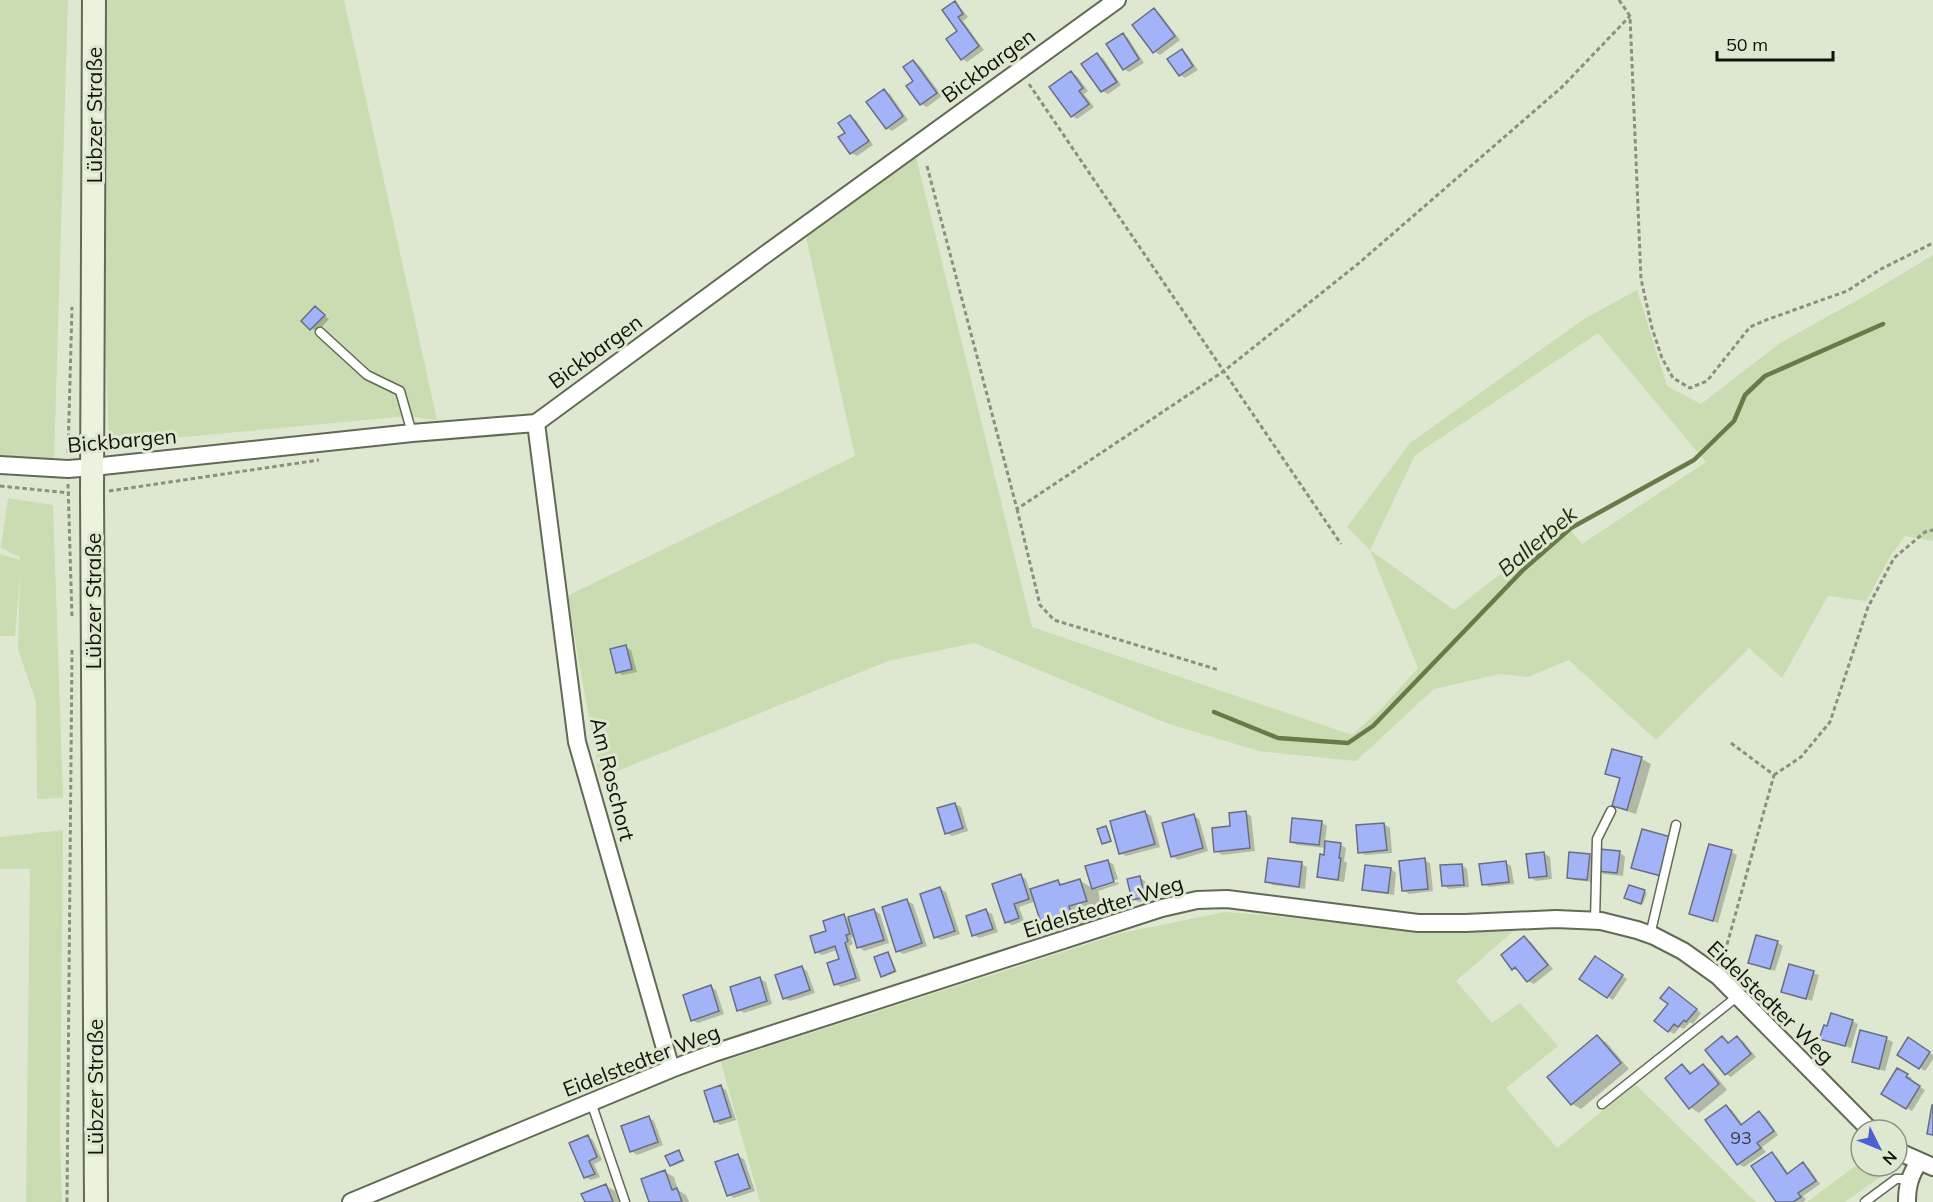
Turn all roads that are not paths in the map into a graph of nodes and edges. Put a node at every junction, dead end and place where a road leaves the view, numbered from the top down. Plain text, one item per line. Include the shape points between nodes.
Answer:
1 (94, 0) edge
2 (1116, 0) edge
3 (320, 332) dead end
4 (536, 423) junction
5 (412, 433) junction
6 (0, 465) edge
7 (93, 467) junction
8 (1611, 811) dead end
9 (1676, 825) dead end
10 (1595, 921) junction
11 (1650, 935) junction
12 (1738, 996) junction
13 (671, 1069) junction
14 (591, 1102) junction
15 (1602, 1104) dead end
16 (1858, 1118) edge
17 (1909, 1156) edge
18 (1926, 1164) edge
19 (1909, 1179) junction
20 (96, 1202) edge
21 (351, 1202) edge
22 (625, 1202) edge
23 (1865, 1202) edge
24 (1907, 1202) edge

1 - 7 street, Lübzer Straße
2 - 4 street, Bickbargen
3 - 5 lane via 367,375 400,391
4 - 5 street, Bickbargen
4 - 13 street, Am Roschort via 577,742
5 - 7 street, Bickbargen
6 - 7 street, Bickbargen
7 - 20 street, Lübzer Straße
8 - 10 lane via 1597,839
9 - 11 lane
10 - 11 street, Eidelstedter Weg
10 - 13 street, Eidelstedter Weg via 1419,923 1227,898 1197,900 1162,908
11 - 12 street, Eidelstedter Weg via 1689,955
12 - 15 lane
12 - 16 street, Eidelstedter Weg
13 - 14 street, Eidelstedter Weg
14 - 21 street, Eidelstedter Weg
14 - 22 lane
17 - 18 street
18 - 19 street
19 - 23 lane via 1896,1179
19 - 24 street

